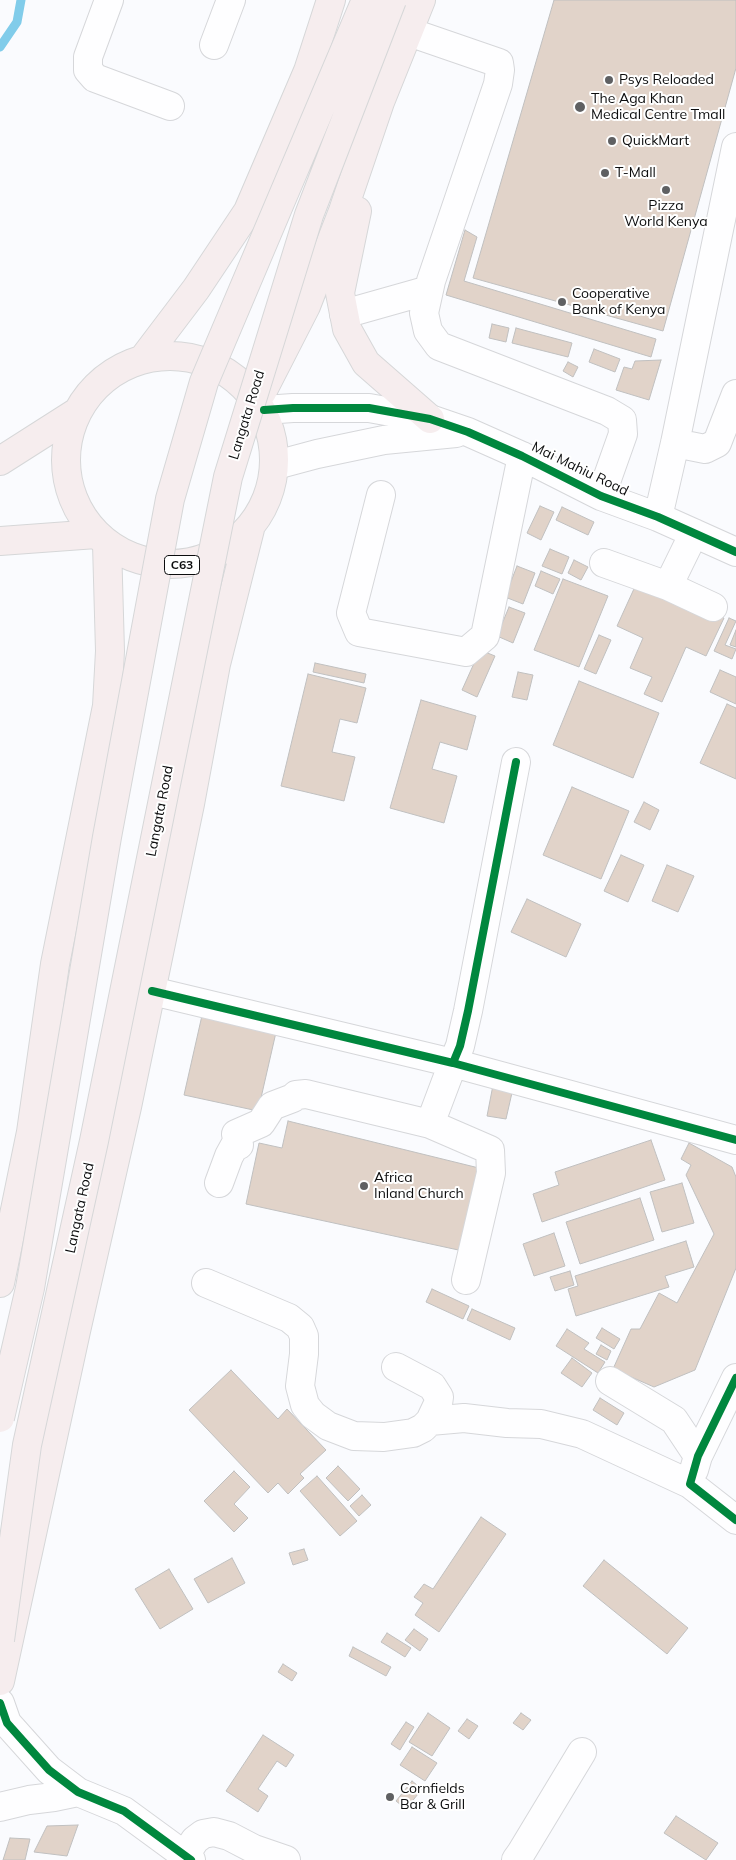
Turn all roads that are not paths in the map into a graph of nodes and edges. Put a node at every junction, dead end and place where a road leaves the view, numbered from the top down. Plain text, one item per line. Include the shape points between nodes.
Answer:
1 (109, 0) edge
2 (231, 0) edge
3 (332, 0) edge
4 (366, 0) edge
5 (392, 0) edge
6 (421, 0) edge
7 (409, 32) junction
8 (214, 45) dead end
9 (380, 102) junction
10 (170, 106) dead end
11 (736, 147) edge
12 (429, 290) junction
13 (344, 314) junction
14 (143, 358) junction
15 (736, 394) edge
16 (261, 406) junction
17 (77, 412) junction
18 (430, 420) junction
19 (468, 432) junction
20 (675, 443) junction
21 (522, 456) junction
22 (0, 461) edge
23 (276, 465) junction
24 (381, 495) dead end
25 (601, 496) junction
26 (658, 517) junction
27 (250, 529) junction
28 (694, 533) junction
29 (101, 539) junction
30 (0, 541) edge
31 (736, 552) edge
32 (604, 563) dead end
33 (668, 586) junction
34 (713, 607) dead end
35 (516, 762) dead end
36 (152, 991) junction
37 (453, 1063) junction
38 (430, 1124) junction
39 (736, 1140) edge
40 (219, 1183) dead end
41 (466, 1280) dead end
42 (0, 1283) edge
43 (206, 1283) dead end
44 (396, 1367) dead end
45 (736, 1378) edge
46 (610, 1381) dead end
47 (0, 1418) edge
48 (430, 1421) junction
49 (698, 1456) junction
50 (690, 1484) junction
51 (736, 1520) edge
52 (0, 1640) edge
53 (0, 1670) edge
54 (0, 1703) edge
55 (582, 1752) dead end
56 (78, 1792) junction
57 (0, 1807) edge
58 (186, 1858) edge
59 (286, 1860) edge
60 (516, 1860) edge

1 - 10 street via 88,57 88,70 95,78
2 - 8 street
3 - 14 main road via 308,71 248,211 196,289
4 - 47 main road, bridge via 204,382 170,499 107,837 30,1288
5 - 52 main road, Langata Road, bridge via 309,215 228,477 94,1141 27,1446
6 - 7 main road, Langata Road
7 - 9 main road, Langata Road
7 - 12 street via 499,63 500,70
9 - 13 main road via 340,293
9 - 16 main road, Langata Road via 306,306
11 - 20 street
12 - 13 street
12 - 25 street via 424,313 428,331 439,346 607,411 622,420 623,434
13 - 18 main road via 347,329 366,363
14 - 16 main road, C63 via 183,356 212,364 238,379
14 - 17 main road, C63 via 123,367 96,386
15 - 20 street via 718,443 705,449
16 - 18 street, Mai Mahiu Road via 369,408
16 - 23 main road, C63
17 - 22 main road
17 - 29 main road, C63 via 68,437 65,463 69,489 80,513
18 - 19 street, Mai Mahiu Road
19 - 21 street, Mai Mahiu Road
19 - 23 street via 384,440
20 - 26 street
21 - 24 street via 485,636 466,652 359,632 351,613
21 - 25 street, Mai Mahiu Road
23 - 27 main road, C63 via 268,499
25 - 26 street, Mai Mahiu Road
26 - 28 street, Mai Mahiu Road
27 - 29 main road, C63 via 219,553 181,565 142,561
27 - 36 main road, Langata Road via 216,664
28 - 31 street, Mai Mahiu Road
28 - 33 street
29 - 30 main road
29 - 42 main road via 110,651 106,706 55,964 31,1132
32 - 33 street
33 - 34 street
35 - 37 street via 468,1011
36 - 37 street
36 - 53 main road, Langata Road
37 - 38 street
37 - 39 street
38 - 40 street via 306,1094 296,1095 272,1106 261,1124 236,1134 239,1145 235,1145 229,1156
38 - 41 street via 490,1150 491,1173
43 - 48 street via 289,1318 300,1327 304,1336 300,1386 305,1404 328,1426 354,1436 384,1437 413,1432
44 - 48 street via 436,1391 438,1404
45 - 49 street
46 - 49 street via 674,1420
48 - 50 street via 464,1418 541,1424 582,1434
49 - 50 street
50 - 51 street
54 - 56 street via 7,1723 23,1742 50,1770
55 - 60 street
56 - 57 street
56 - 58 street via 124,1811
58 - 59 street via 195,1840 214,1832

